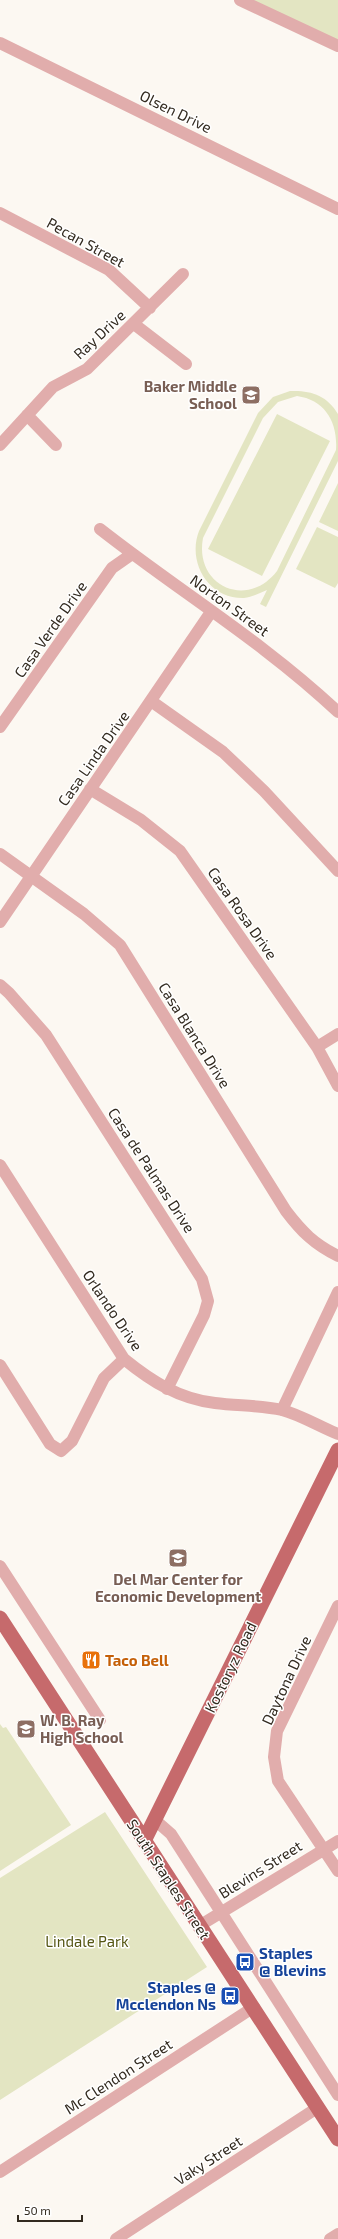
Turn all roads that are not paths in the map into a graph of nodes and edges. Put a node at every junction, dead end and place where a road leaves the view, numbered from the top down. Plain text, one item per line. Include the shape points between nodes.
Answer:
1 (240, 0) edge
2 (0, 43) edge
3 (338, 46) edge
4 (338, 208) edge
5 (0, 213) edge
6 (183, 274) dead end
7 (150, 308) junction
8 (134, 324) junction
9 (186, 364) dead end
10 (27, 415) junction
11 (0, 445) edge
12 (56, 446) dead end
13 (100, 529) dead end
14 (132, 554) junction
15 (211, 612) junction
16 (151, 701) junction
17 (338, 712) edge
18 (0, 727) edge
19 (90, 789) junction
20 (0, 854) edge
21 (338, 871) edge
22 (32, 875) junction
23 (0, 922) edge
24 (0, 985) edge
25 (338, 1034) edge
26 (317, 1047) junction
27 (338, 1086) edge
28 (0, 1166) edge
29 (338, 1256) edge
30 (338, 1292) edge
31 (124, 1359) junction
32 (0, 1366) edge
33 (167, 1390) junction
34 (282, 1410) junction
35 (338, 1434) edge
36 (338, 1450) edge
37 (0, 1566) edge
38 (338, 1606) edge
39 (0, 1618) edge
40 (100, 1720) dead end
41 (155, 1820) junction
42 (338, 1840) edge
43 (144, 1842) junction
44 (324, 1848) junction
45 (338, 1871) edge
46 (221, 1912) junction
47 (199, 1926) junction
48 (254, 2007) junction
49 (338, 2095) edge
50 (317, 2108) junction
51 (338, 2139) edge
52 (0, 2172) edge
53 (338, 2234) edge
54 (116, 2239) edge
55 (330, 2239) edge

1 - 3 street
2 - 4 street, Olsen Drive
5 - 7 street, Pecan Street via 109,270
6 - 7 street, Ray Drive
7 - 8 street, Ray Drive
8 - 9 street
8 - 10 street, Ray Drive via 87,369 53,387
10 - 11 street, Ray Drive
10 - 12 street
13 - 14 street, Norton Street
14 - 15 street, Norton Street
14 - 18 street, Casa Verde Drive via 112,568
15 - 16 street, Casa Linda Drive
15 - 17 street, Norton Street via 264,650
16 - 19 street, Casa Linda Drive
16 - 21 street via 223,752 291,819
19 - 22 street, Casa Linda Drive
19 - 26 street, Casa Rosa Drive via 141,820 180,851
20 - 22 street, Casa Blanca Drive
22 - 23 street, Casa Linda Drive
22 - 29 street, Casa Blanca Drive via 120,945 286,1211 303,1233
24 - 33 street, Casa de Palmas Drive via 46,1035 202,1279 208,1301 204,1315
25 - 26 street
26 - 27 street, Casa Rosa Drive
28 - 31 street, Orlando Drive
30 - 34 street
31 - 32 street via 104,1378 72,1441 61,1451 50,1444
31 - 33 street, Orlando Drive
33 - 34 street, Orlando Drive via 214,1403
34 - 35 street, Orlando Drive
36 - 41 main road, Kostoryz Road
37 - 40 street
38 - 44 street, Daytona Drive via 278,1731 274,1757 278,1781
39 - 43 main road, South Staples Street
41 - 43 main road, Kostoryz Road
41 - 46 street via 171,1834
42 - 44 street, Blevins Street
43 - 47 main road, South Staples Street
44 - 45 street, Daytona Drive
44 - 46 street, Blevins Street
46 - 47 street, Blevins Street
46 - 49 street
47 - 48 main road, South Staples Street
48 - 50 main road, South Staples Street
48 - 52 street, Mc Clendon Street
50 - 51 main road, South Staples Street
50 - 54 street, Vaky Street
53 - 55 street

